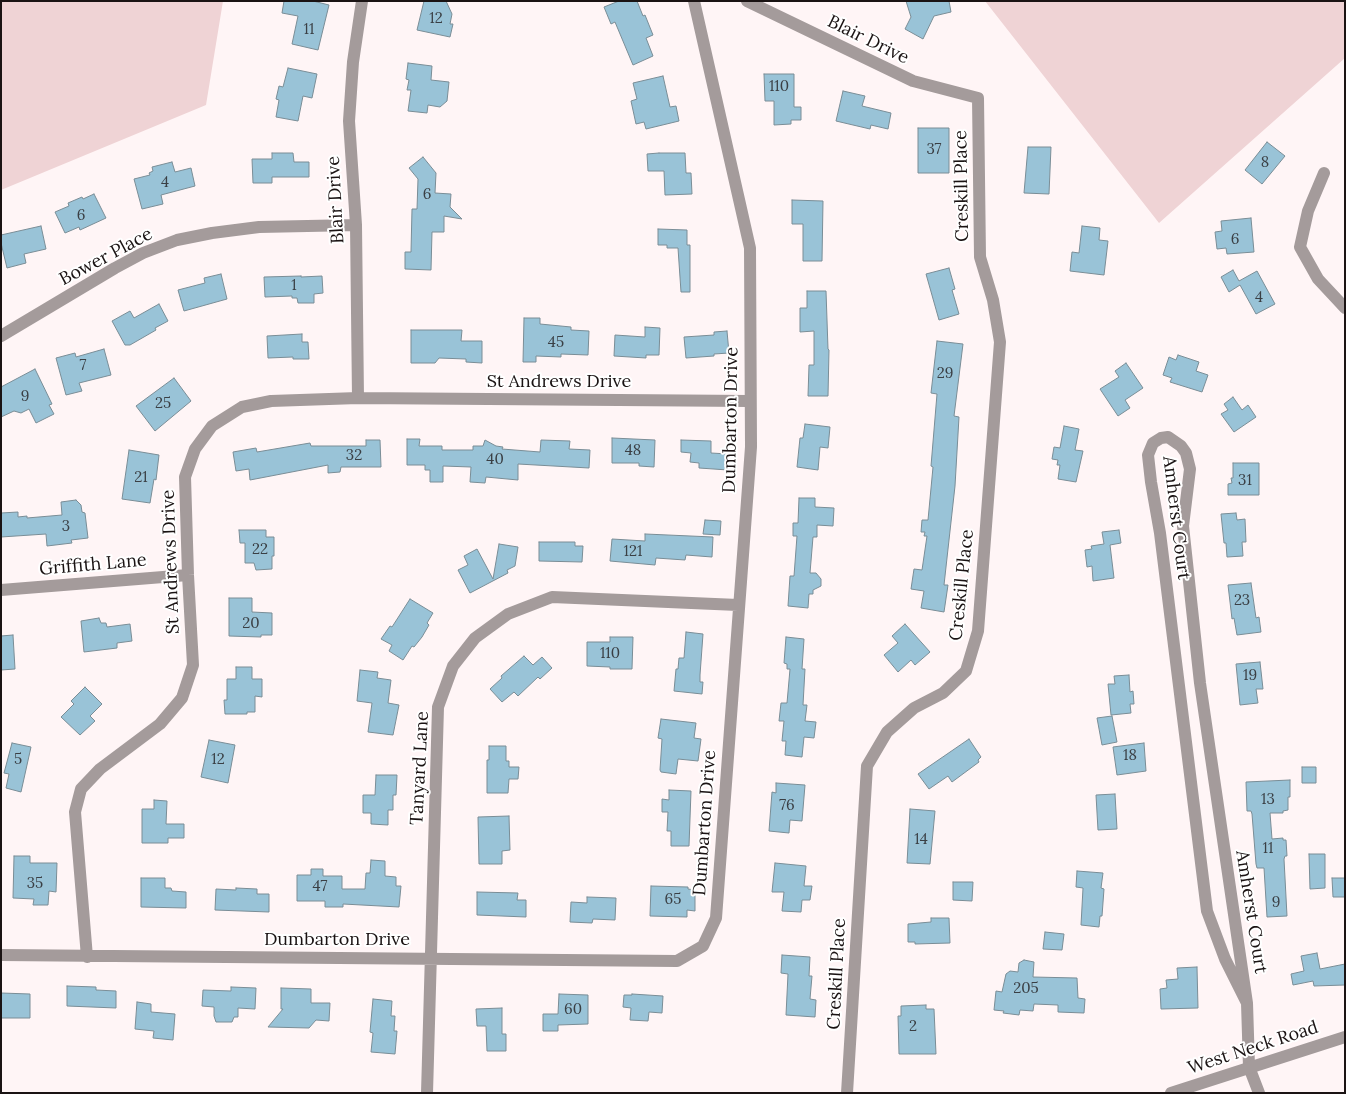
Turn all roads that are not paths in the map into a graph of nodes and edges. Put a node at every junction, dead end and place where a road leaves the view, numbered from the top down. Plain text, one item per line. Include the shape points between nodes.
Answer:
1 (362, 1) edge
2 (694, 1) edge
3 (747, 1) edge
4 (978, 98) joint
5 (1324, 173) dead end
6 (356, 225) junction
7 (1345, 308) edge
8 (1, 336) edge
9 (358, 398) junction
10 (749, 401) junction
11 (188, 575) junction
12 (1, 590) edge
13 (738, 605) junction
14 (1, 956) edge
15 (87, 957) junction
16 (430, 958) junction
17 (1247, 1003) junction
18 (1345, 1037) edge
19 (1249, 1067) junction
20 (427, 1093) edge
21 (847, 1093) edge
22 (1171, 1093) edge
23 (1258, 1093) edge

1 - 6 street, Blair Drive via 353,62 350,121
2 - 10 street, Dumbarton Drive via 750,248
3 - 4 street, Blair Drive via 912,81
4 - 21 street, Creskill Place via 980,257 993,300 1000,342 978,630 966,671 943,693 914,708 887,732 867,766
5 - 7 street via 1308,211 1300,247 1318,280
6 - 8 street, Bower Place via 260,227 177,240 115,268
6 - 9 street, Blair Drive
9 - 10 street, St Andrews Drive
9 - 11 street, St Andrews Drive via 271,401 242,407 212,426 195,449 186,477
10 - 13 street, Dumbarton Drive via 751,447
11 - 12 street, Griffith Lane
11 - 15 street, St Andrews Drive via 193,665 182,698 160,724 100,769 81,789 75,812
13 - 16 street, Tanyard Lane via 552,597 508,614 475,638 453,666 438,707
13 - 16 street, Dumbarton Drive via 716,918 703,946 677,961
14 - 15 street, Dumbarton Drive
15 - 16 street, Dumbarton Drive
16 - 20 street, Tanyard Lane
17 - 17 street, Amherst Court via 1200,683 1184,526 1190,469 1181,446 1168,438 1161,438 1154,443 1148,455 1207,912 1224,959
17 - 19 street, Amherst Court
18 - 19 street, West Neck Road
19 - 22 street, West Neck Road
19 - 23 street, Amherst Court

